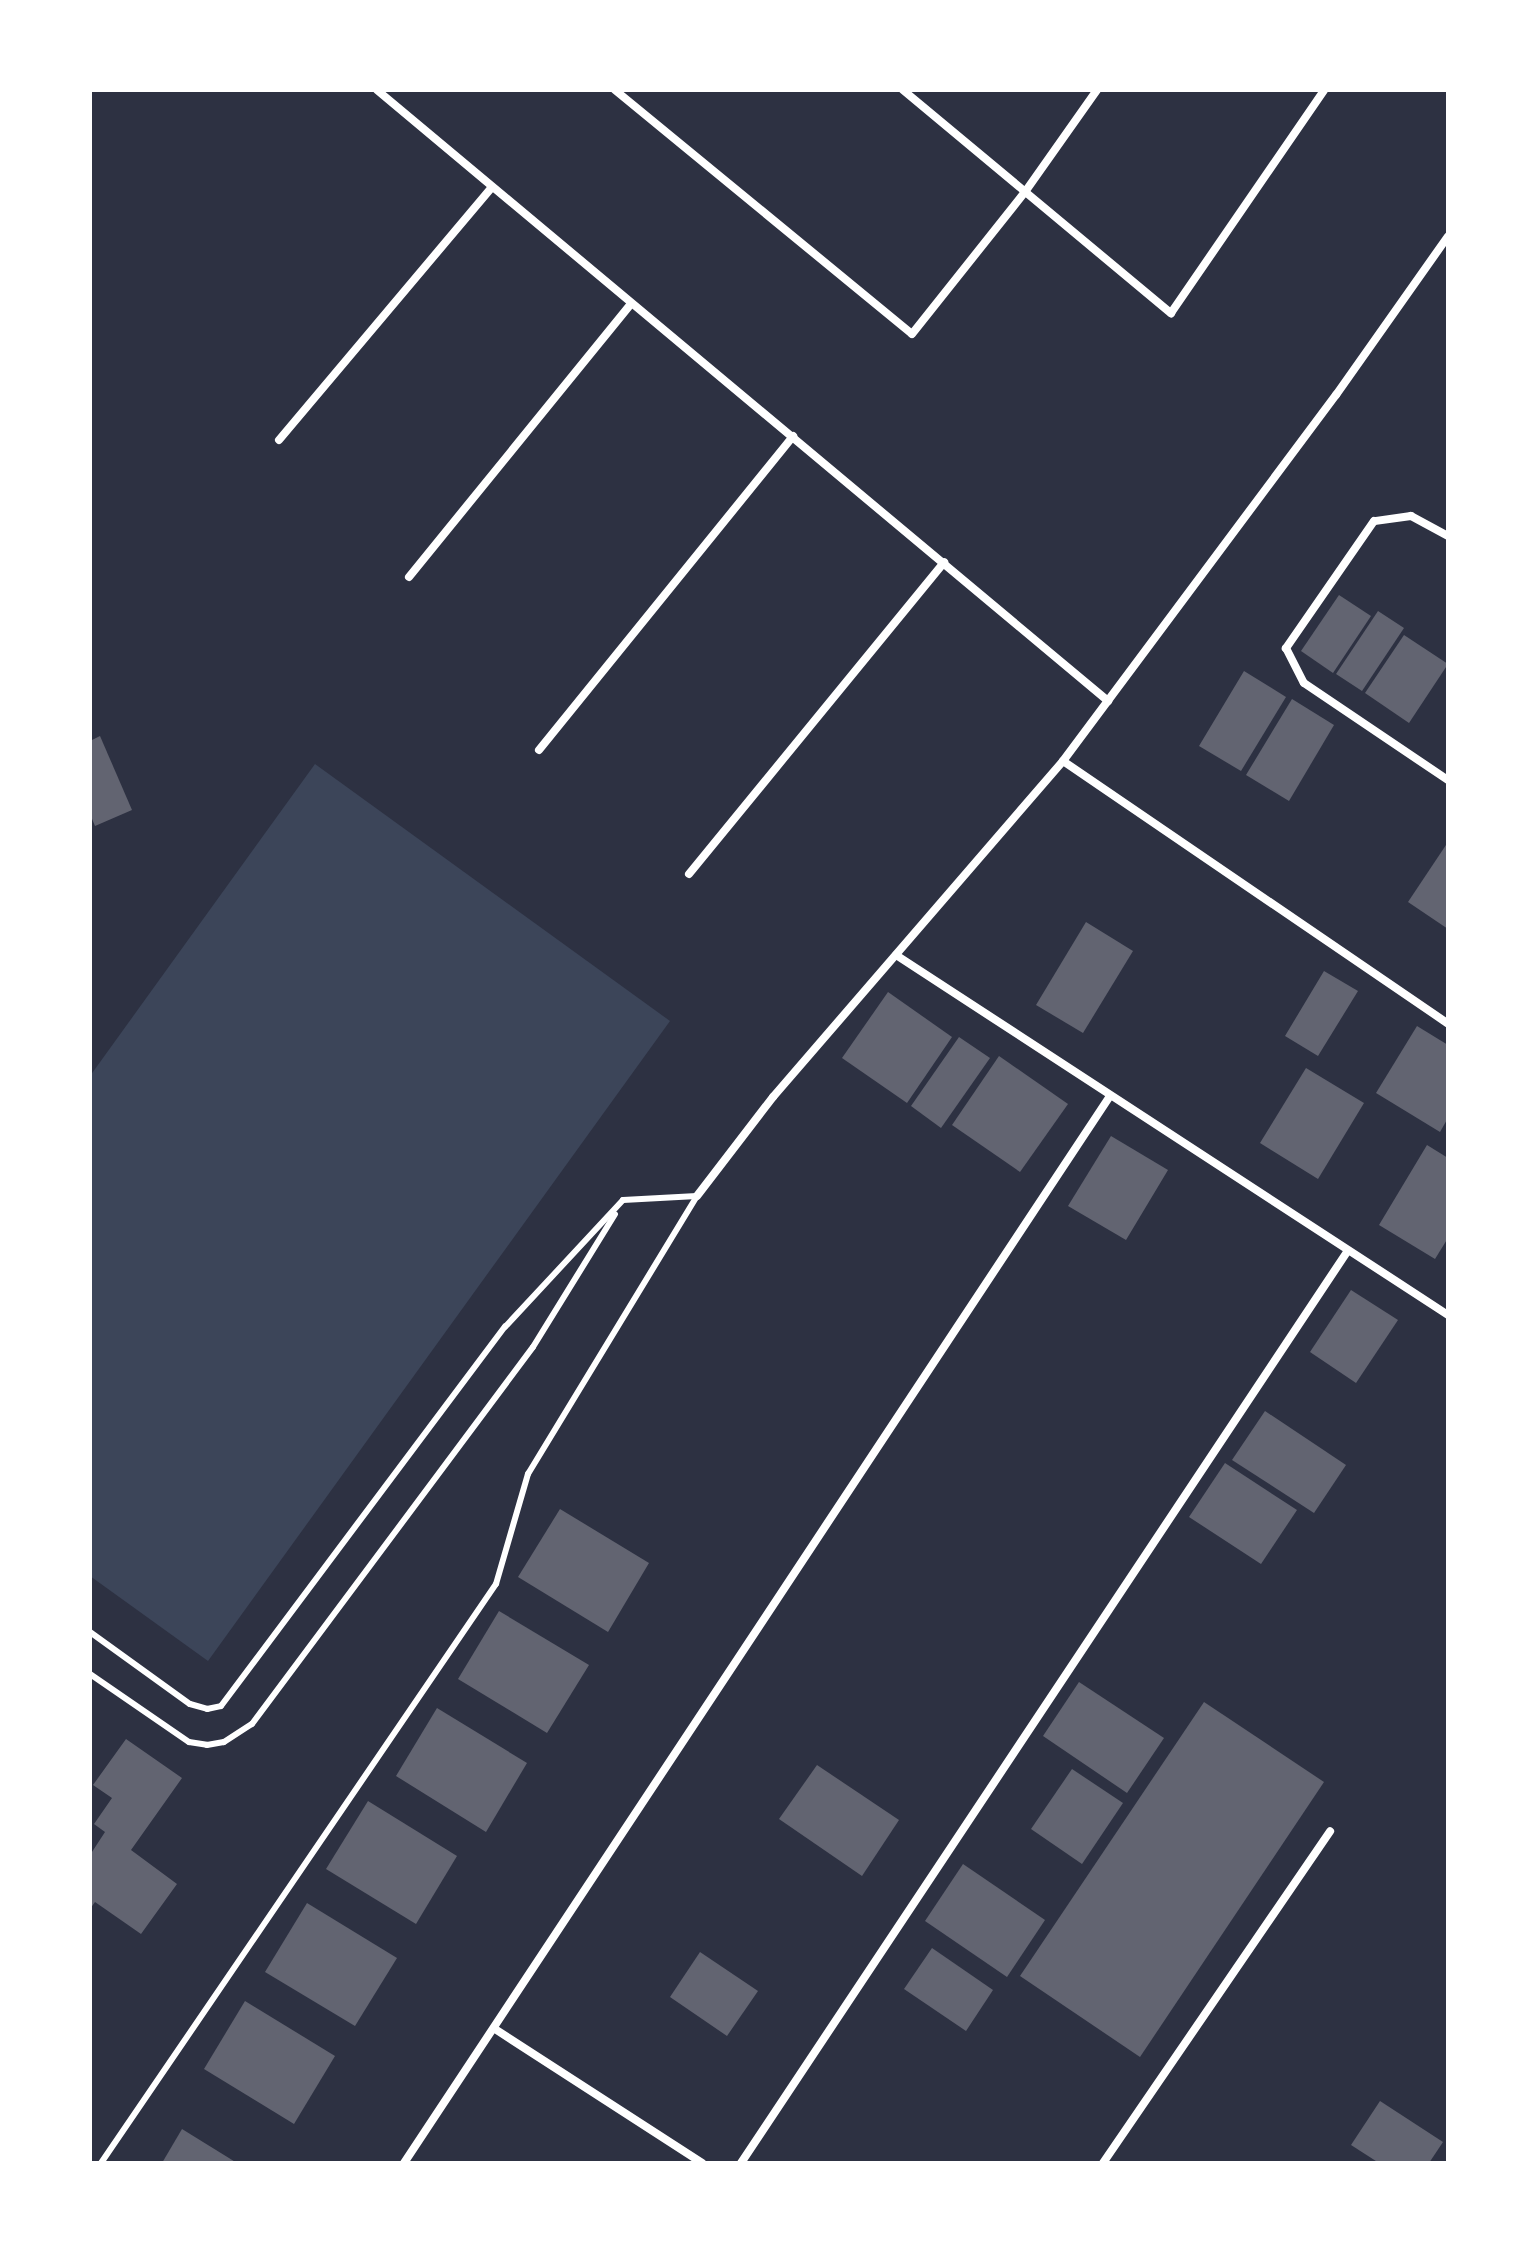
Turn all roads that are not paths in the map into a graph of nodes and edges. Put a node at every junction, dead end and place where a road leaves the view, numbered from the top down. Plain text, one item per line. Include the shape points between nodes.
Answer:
1 (377, 90) edge
2 (615, 90) edge
3 (903, 90) edge
4 (1097, 90) edge
5 (1324, 90) edge
6 (491, 188) junction
7 (1025, 192) junction
8 (1448, 236) edge
9 (630, 305) junction
10 (793, 436) junction
11 (279, 440) dead end
12 (1448, 536) edge
13 (944, 562) junction
14 (409, 577) dead end
15 (1108, 701) junction
16 (539, 750) dead end
17 (1063, 761) junction
18 (1448, 780) edge
19 (689, 874) dead end
20 (896, 955) junction
21 (1448, 1024) edge
22 (1110, 1096) junction
23 (697, 1196) junction
24 (623, 1200) junction
25 (1347, 1252) junction
26 (1448, 1315) edge
27 (90, 1632) edge
28 (90, 1674) edge
29 (1330, 1831) dead end
30 (495, 2029) junction
31 (101, 2163) edge
32 (404, 2163) edge
33 (702, 2163) edge
34 (741, 2163) edge
35 (1103, 2163) edge

1 - 6 street
2 - 7 street via 912,334
3 - 7 street
4 - 7 street
5 - 7 street via 1171,313
6 - 9 street
6 - 11 street
8 - 15 street
9 - 10 street
9 - 14 street
10 - 13 street
10 - 16 street
12 - 18 street via 1411,516 1374,521 1286,648 1304,683
13 - 15 street
13 - 19 street
15 - 17 street
17 - 20 street
17 - 21 street
20 - 22 street
20 - 23 street via 773,1097
22 - 25 street
22 - 30 street
23 - 24 lane
23 - 31 lane via 528,1474 496,1584
24 - 27 lane via 505,1327 221,1706 190,1704
24 - 28 lane via 533,1347 252,1724 224,1742 189,1742
25 - 26 street
25 - 34 street
29 - 35 street
30 - 32 street
30 - 33 street

